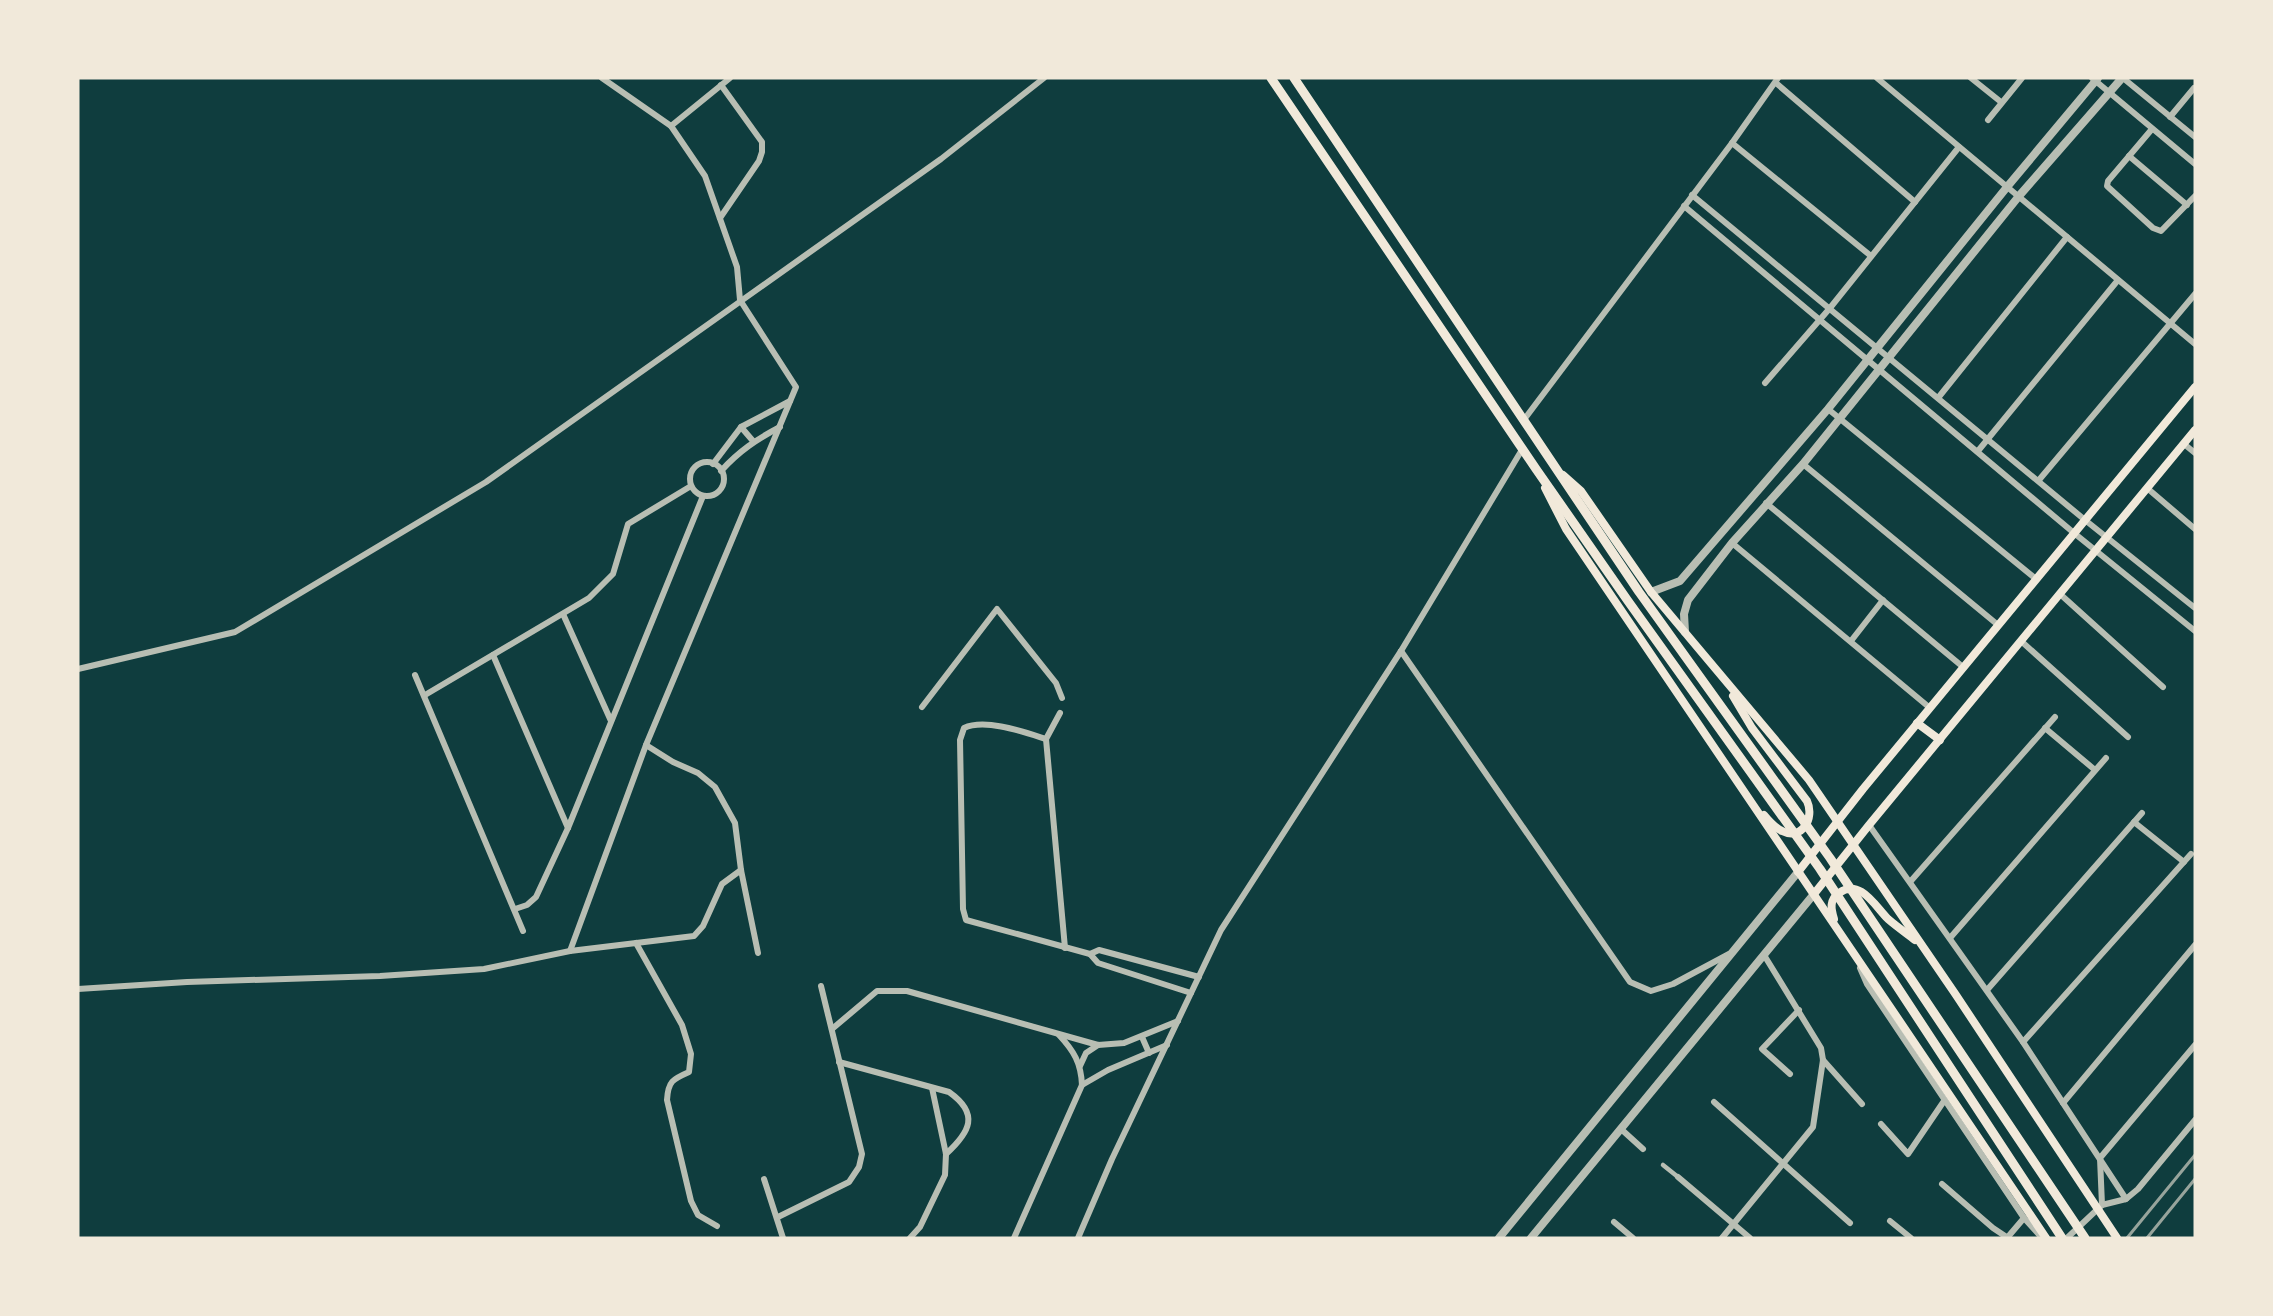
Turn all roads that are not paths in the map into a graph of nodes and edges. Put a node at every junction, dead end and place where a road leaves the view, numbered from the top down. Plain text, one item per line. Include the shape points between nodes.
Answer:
1 (602, 78) edge
2 (730, 78) edge
3 (1044, 78) edge
4 (1271, 78) edge
5 (1294, 78) edge
6 (1877, 78) edge
7 (1971, 78) edge
8 (2022, 78) edge
9 (2123, 78) edge
10 (2095, 79) edge
11 (1777, 81) edge
12 (721, 85) junction
13 (2194, 88) edge
14 (2110, 93) junction
15 (2001, 102) junction
16 (2170, 117) junction
17 (1988, 120) dead end
18 (671, 126) junction
19 (2152, 129) junction
20 (2195, 137) edge
21 (1732, 143) junction
22 (1959, 147) junction
23 (2129, 156) junction
24 (2195, 164) edge
25 (2007, 187) junction
26 (1692, 195) junction
27 (2019, 196) junction
28 (2195, 196) edge
29 (1915, 202) junction
30 (2187, 205) junction
31 (1684, 206) junction
32 (720, 218) junction
33 (2067, 237) junction
34 (1872, 256) junction
35 (2118, 280) junction
36 (2195, 294) edge
37 (740, 300) junction
38 (1830, 308) junction
39 (1820, 319) junction
40 (2170, 322) junction
41 (2195, 344) edge
42 (1878, 348) junction
43 (1889, 357) junction
44 (1868, 360) junction
45 (1880, 369) junction
46 (1765, 383) dead end
47 (2195, 387) edge
48 (1938, 398) junction
49 (791, 401) junction
50 (1828, 409) junction
51 (1840, 418) junction
52 (1523, 421) junction
53 (741, 427) junction
54 (780, 427) junction
55 (2195, 430) edge
56 (1988, 439) junction
57 (753, 441) junction
58 (2184, 444) junction
59 (1523, 448) junction
60 (1978, 451) junction
61 (2195, 453) edge
62 (713, 464) junction
63 (1551, 464) junction
64 (1803, 464) junction
65 (1536, 469) junction
66 (722, 471) junction
67 (2039, 480) junction
68 (691, 486) junction
69 (2147, 488) junction
70 (703, 496) junction
71 (1766, 503) junction
72 (2085, 520) junction
73 (2195, 529) edge
74 (2074, 533) junction
75 (2107, 537) junction
76 (1732, 543) junction
77 (2096, 550) junction
78 (2037, 579) junction
79 (1651, 592) junction
80 (2060, 594) junction
81 (1883, 600) junction
82 (2195, 608) edge
83 (563, 614) junction
84 (1998, 625) junction
85 (2195, 631) edge
86 (1685, 632) junction
87 (1851, 641) junction
88 (2021, 641) junction
89 (1401, 651) junction
90 (493, 655) junction
91 (1963, 667) junction
92 (78, 669) edge
93 (1718, 673) junction
94 (415, 675) dead end
95 (2163, 687) dead end
96 (424, 695) junction
97 (1062, 698) dead end
98 (922, 707) dead end
99 (1930, 708) junction
100 (1060, 713) dead end
101 (2055, 717) dead end
102 (611, 721) junction
103 (1917, 723) junction
104 (2045, 728) junction
105 (2128, 736) dead end
106 (1046, 739) junction
107 (1940, 740) junction
108 (646, 745) junction
109 (2106, 758) dead end
110 (2095, 770) junction
111 (1747, 797) junction
112 (2142, 813) dead end
113 (1837, 821) junction
114 (2134, 822) junction
115 (1869, 825) junction
116 (568, 828) junction
117 (1853, 845) junction
118 (2191, 854) dead end
119 (2184, 862) junction
120 (741, 870) junction
121 (1798, 872) junction
122 (1910, 882) junction
123 (1814, 894) junction
124 (515, 909) junction
125 (1839, 929) junction
126 (524, 932) dead end
127 (1950, 938) junction
128 (636, 943) junction
129 (2195, 945) edge
130 (1922, 946) junction
131 (1065, 948) junction
132 (1851, 948) junction
133 (570, 951) junction
134 (758, 953) dead end
135 (1090, 954) junction
136 (1729, 954) junction
137 (1764, 955) junction
138 (1199, 977) junction
139 (821, 986) dead end
140 (78, 989) edge
141 (1987, 990) junction
142 (1191, 993) junction
143 (1799, 1010) junction
144 (1178, 1021) junction
145 (832, 1029) junction
146 (1058, 1034) junction
147 (1142, 1037) junction
148 (2024, 1042) junction
149 (1098, 1045) junction
150 (1167, 1045) junction
151 (2195, 1045) edge
152 (1149, 1053) junction
153 (1823, 1060) junction
154 (839, 1062) junction
155 (1080, 1066) junction
156 (1790, 1074) dead end
157 (1082, 1085) junction
158 (932, 1088) junction
159 (1944, 1101) junction
160 (1714, 1102) dead end
161 (2063, 1103) junction
162 (1862, 1104) dead end
163 (2195, 1120) edge
164 (1881, 1124) dead end
165 (1621, 1129) junction
166 (1643, 1149) dead end
167 (946, 1154) junction
168 (2100, 1158) junction
169 (1784, 1162) junction
170 (1663, 1165) dead end
171 (1678, 1178) joint
172 (764, 1179) dead end
173 (1942, 1184) dead end
174 (2126, 1199) junction
175 (2102, 1204) junction
176 (778, 1217) junction
177 (2024, 1218) junction
178 (1890, 1221) dead end
179 (1614, 1222) dead end
180 (1850, 1223) dead end
181 (1734, 1224) junction
182 (717, 1226) dead end
183 (920, 1227) junction
184 (783, 1238) edge
185 (910, 1238) edge
186 (917, 1238) edge
187 (1014, 1238) edge
188 (1078, 1238) edge
189 (1498, 1238) edge
190 (1531, 1238) edge
191 (1633, 1238) edge
192 (1722, 1238) edge
193 (1750, 1238) edge
194 (1911, 1238) edge
195 (2007, 1238) edge
196 (2043, 1238) edge
197 (2065, 1238) edge
198 (2085, 1238) edge
199 (2117, 1238) edge

1 - 18 street
2 - 12 street
3 - 37 street via 941,159
4 - 59 highway
5 - 52 highway
6 - 22 street
7 - 15 street
8 - 15 street
9 - 14 street
9 - 16 street
10 - 14 street
10 - 25 street
11 - 21 street
11 - 29 street
12 - 18 street
12 - 32 street via 762,142 762,152
13 - 16 street
14 - 19 street
14 - 27 street
15 - 17 street
16 - 20 street
18 - 32 street via 705,176
19 - 23 street
19 - 24 street
21 - 26 street
21 - 34 street
22 - 25 street
22 - 29 street
23 - 30 street
23 - 30 street via 2107,186 2153,228 2161,231 2167,227
25 - 27 street
25 - 42 street
26 - 31 street
26 - 38 street
27 - 33 street
27 - 43 street
28 - 30 street
29 - 34 street
31 - 39 street
31 - 52 street
32 - 37 street via 737,267
33 - 35 street
33 - 48 street
34 - 38 street
35 - 40 street
35 - 56 street
36 - 40 street
37 - 49 street via 796,387
37 - 92 street via 486,482 235,632
38 - 39 street
38 - 42 street
39 - 44 street
39 - 46 street
40 - 41 street
40 - 67 street
42 - 43 street
42 - 44 street
43 - 45 street
43 - 48 street
44 - 45 street
44 - 50 street
45 - 51 street
45 - 60 street
47 - 72 main road
48 - 56 street
49 - 53 street
49 - 54 street
50 - 51 street
50 - 79 street via 1680,581
51 - 64 street
51 - 78 street
52 - 63 highway
53 - 57 street
53 - 62 street
54 - 57 street
54 - 108 street
55 - 58 main road
56 - 60 street
56 - 67 street
57 - 66 street
58 - 61 street
58 - 69 main road
59 - 65 highway
59 - 89 street
60 - 74 street
62 - 66 street
62 - 68 street via 702,463 693,469
63 - 79 main road via 1581,491
63 - 198 highway via 1830,858
64 - 71 street
64 - 84 street
65 - 111 main road via 1566,529
65 - 197 highway via 1820,869
66 - 70 street via 719,492
67 - 72 street
68 - 70 street
68 - 83 street via 628,524 613,574 589,598
69 - 73 street
69 - 75 main road
70 - 102 street
71 - 76 street
71 - 81 street
72 - 74 main road
72 - 75 street
74 - 77 street
74 - 78 main road
75 - 77 main road
75 - 82 street
76 - 86 street via 1688,600
76 - 87 street
77 - 80 main road
77 - 85 street
78 - 84 main road
79 - 86 main road
80 - 88 main road
80 - 95 street
81 - 87 street
81 - 91 street
83 - 90 street
83 - 102 street
84 - 91 main road
86 - 93 main road
87 - 99 street
88 - 105 street
88 - 107 main road
89 - 136 street via 1630,982 1651,991 1673,984
89 - 138 street via 1221,930
90 - 96 street
90 - 116 street
91 - 99 main road
93 - 111 main road via 1752,728 1807,801 1810,818 1803,828 1787,833 1776,828
93 - 113 main road via 1787,752
94 - 96 street
96 - 124 street
97 - 98 street via 1056,683 997,609
99 - 103 main road
100 - 106 street
101 - 104 street
102 - 116 street
103 - 107 main road
103 - 113 main road
104 - 110 street
104 - 122 street
106 - 131 street
106 - 131 street via 974,723 964,729 960,740 963,909 966,920
107 - 115 main road
108 - 120 street via 698,773 715,787 735,823
108 - 133 street
109 - 110 street
110 - 127 street
111 - 121 main road
112 - 114 street
113 - 117 main road
113 - 121 main road
114 - 119 street
114 - 141 street
115 - 117 main road
115 - 122 street
116 - 124 street via 536,897
117 - 123 main road
117 - 130 main road
118 - 119 street
119 - 148 street
120 - 128 street via 722,884 704,926 694,936
120 - 134 street
121 - 123 main road
121 - 136 street
122 - 127 street
123 - 125 main road
123 - 137 street
124 - 126 street
125 - 130 main road via 1831,905 1847,889 1855,889 1868,896
125 - 132 main road
127 - 141 street
128 - 133 street
128 - 182 street via 682,1025 691,1054 689,1072 675,1078 667,1088 667,1100 691,1201 698,1215
129 - 161 street
130 - 199 main road
131 - 135 street
132 - 159 street via 1867,984
132 - 196 main road
133 - 140 street via 472,970
135 - 138 street via 1099,950
135 - 142 street via 1098,963
136 - 189 street
137 - 143 street
137 - 165 street
138 - 142 street
139 - 145 street
141 - 148 street
142 - 144 street
143 - 153 street via 1821,1048
143 - 156 street via 1762,1049
144 - 147 street
144 - 150 street
145 - 146 street via 877,992 907,991
145 - 154 street
146 - 149 street
146 - 155 street
147 - 149 street
147 - 152 street
148 - 161 street
149 - 155 street via 1086,1053
150 - 152 street
150 - 188 street
151 - 168 street
152 - 157 street
153 - 162 street
153 - 169 street via 1814,1127
154 - 158 street
154 - 176 street via 861,1154 859,1167 849,1182
155 - 157 street
157 - 187 street
158 - 167 street
158 - 167 street via 949,1092 962,1101 968,1114 968,1128
159 - 164 street via 1908,1154
159 - 177 street
160 - 169 street
161 - 168 street
163 - 174 street
165 - 166 street
165 - 190 street
167 - 183 street via 945,1175
168 - 174 street
168 - 175 street
169 - 180 street
169 - 181 street
170 - 171 street
171 - 181 street
172 - 176 street
173 - 195 street
174 - 175 street
175 - 197 street
176 - 184 street
177 - 195 street
177 - 196 street
178 - 194 street
179 - 191 street
181 - 192 street
181 - 193 street
183 - 185 street
183 - 186 street

